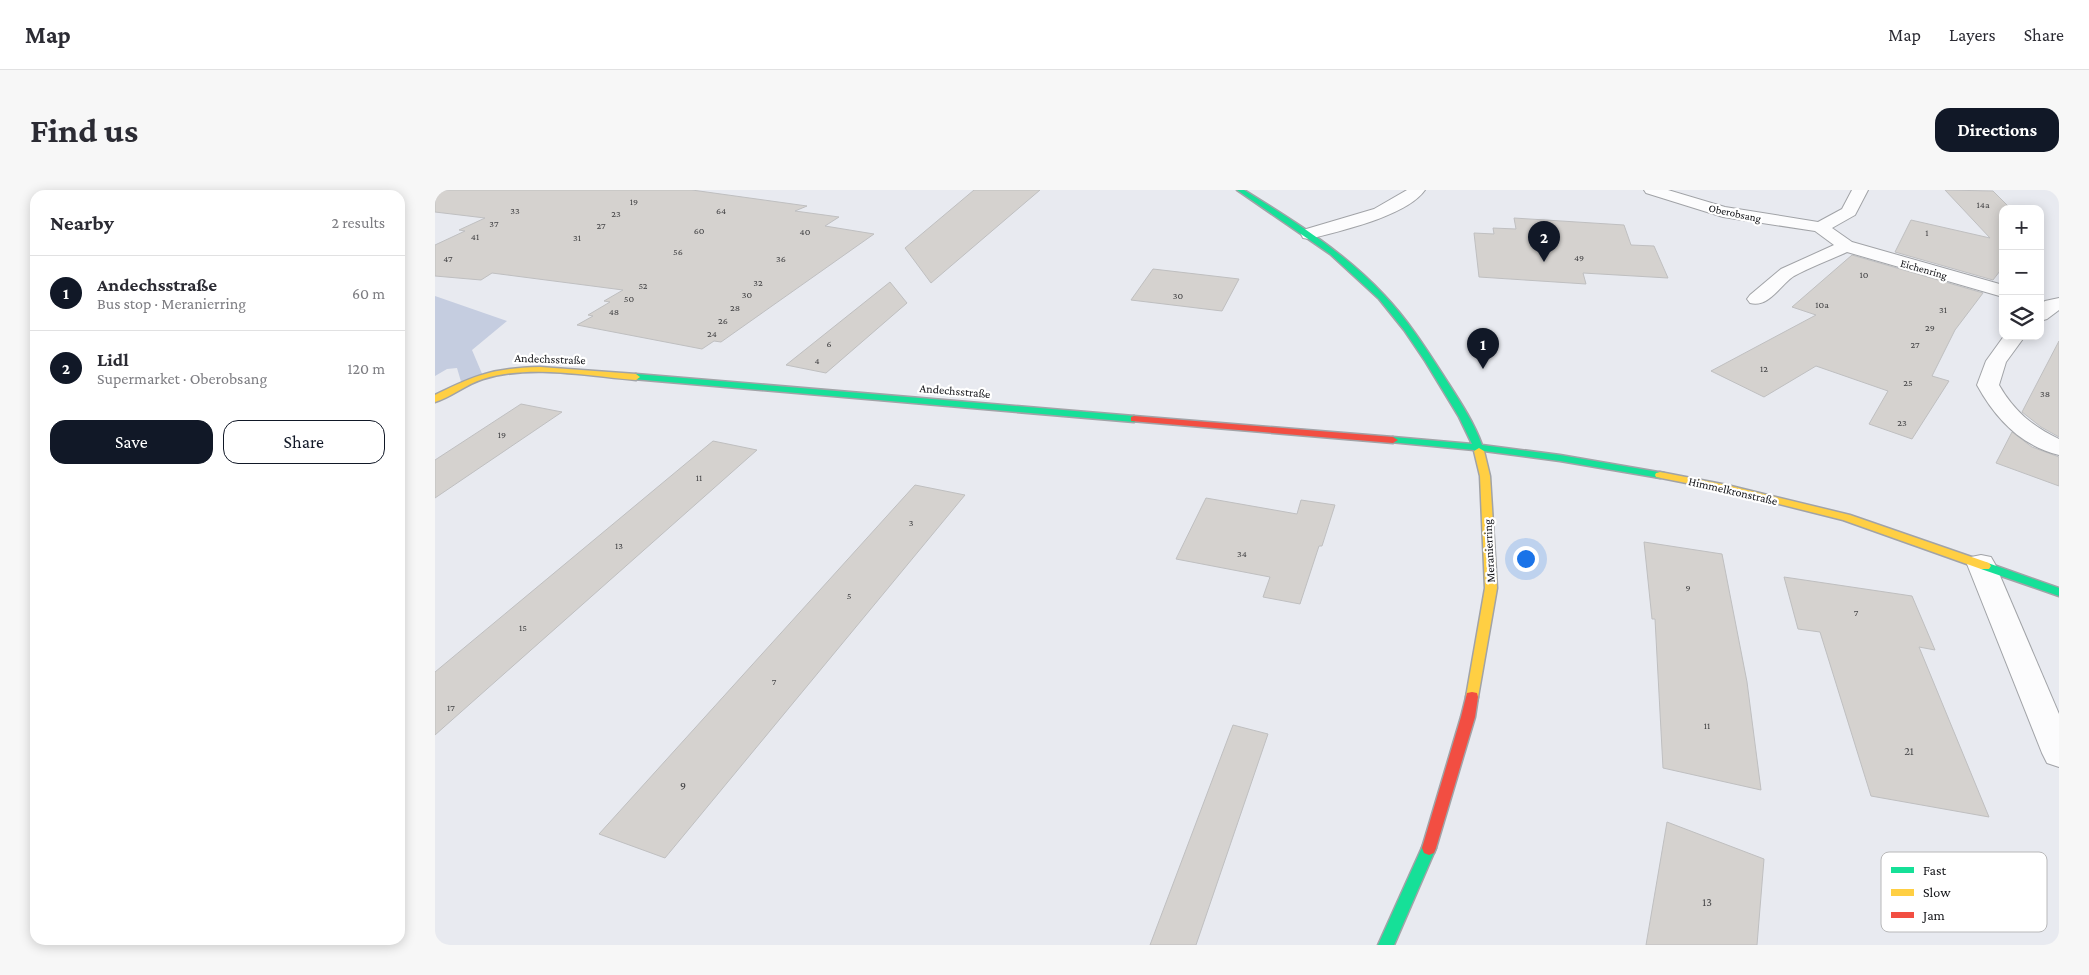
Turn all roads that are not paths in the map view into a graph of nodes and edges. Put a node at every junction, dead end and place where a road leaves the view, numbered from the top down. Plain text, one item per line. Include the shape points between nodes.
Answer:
1 (1240, 190) edge
2 (1417, 190) edge
3 (1652, 190) edge
4 (1860, 190) edge
5 (1820, 227) junction
6 (1309, 234) junction
7 (1846, 246) junction
8 (1999, 290) edge
9 (1757, 300) dead end
10 (2012, 340) edge
11 (435, 399) edge
12 (1478, 446) junction
13 (2059, 448) edge
14 (1981, 564) junction
15 (2059, 592) edge
16 (2059, 754) edge
17 (1386, 945) edge

1 - 6 street, Meranierring
2 - 6 street via 1398,205
3 - 5 street, Oberobsang via 1723,212
4 - 5 street via 1849,212
5 - 7 street, Oberobsang
6 - 12 street, Meranierring via 1344,262 1388,305 1417,342
7 - 8 street, Eichenring
7 - 9 street via 1787,273
10 - 13 street via 1996,361 1988,385 1999,406 2025,431
11 - 12 street, Andechsstraße via 483,376 516,370
12 - 14 street, Himmelkronstraße via 1585,460 1727,488 1846,517
12 - 17 street, Meranierring via 1485,476 1491,588 1468,717 1430,846
14 - 15 street, Himmelkronstraße
14 - 16 street

